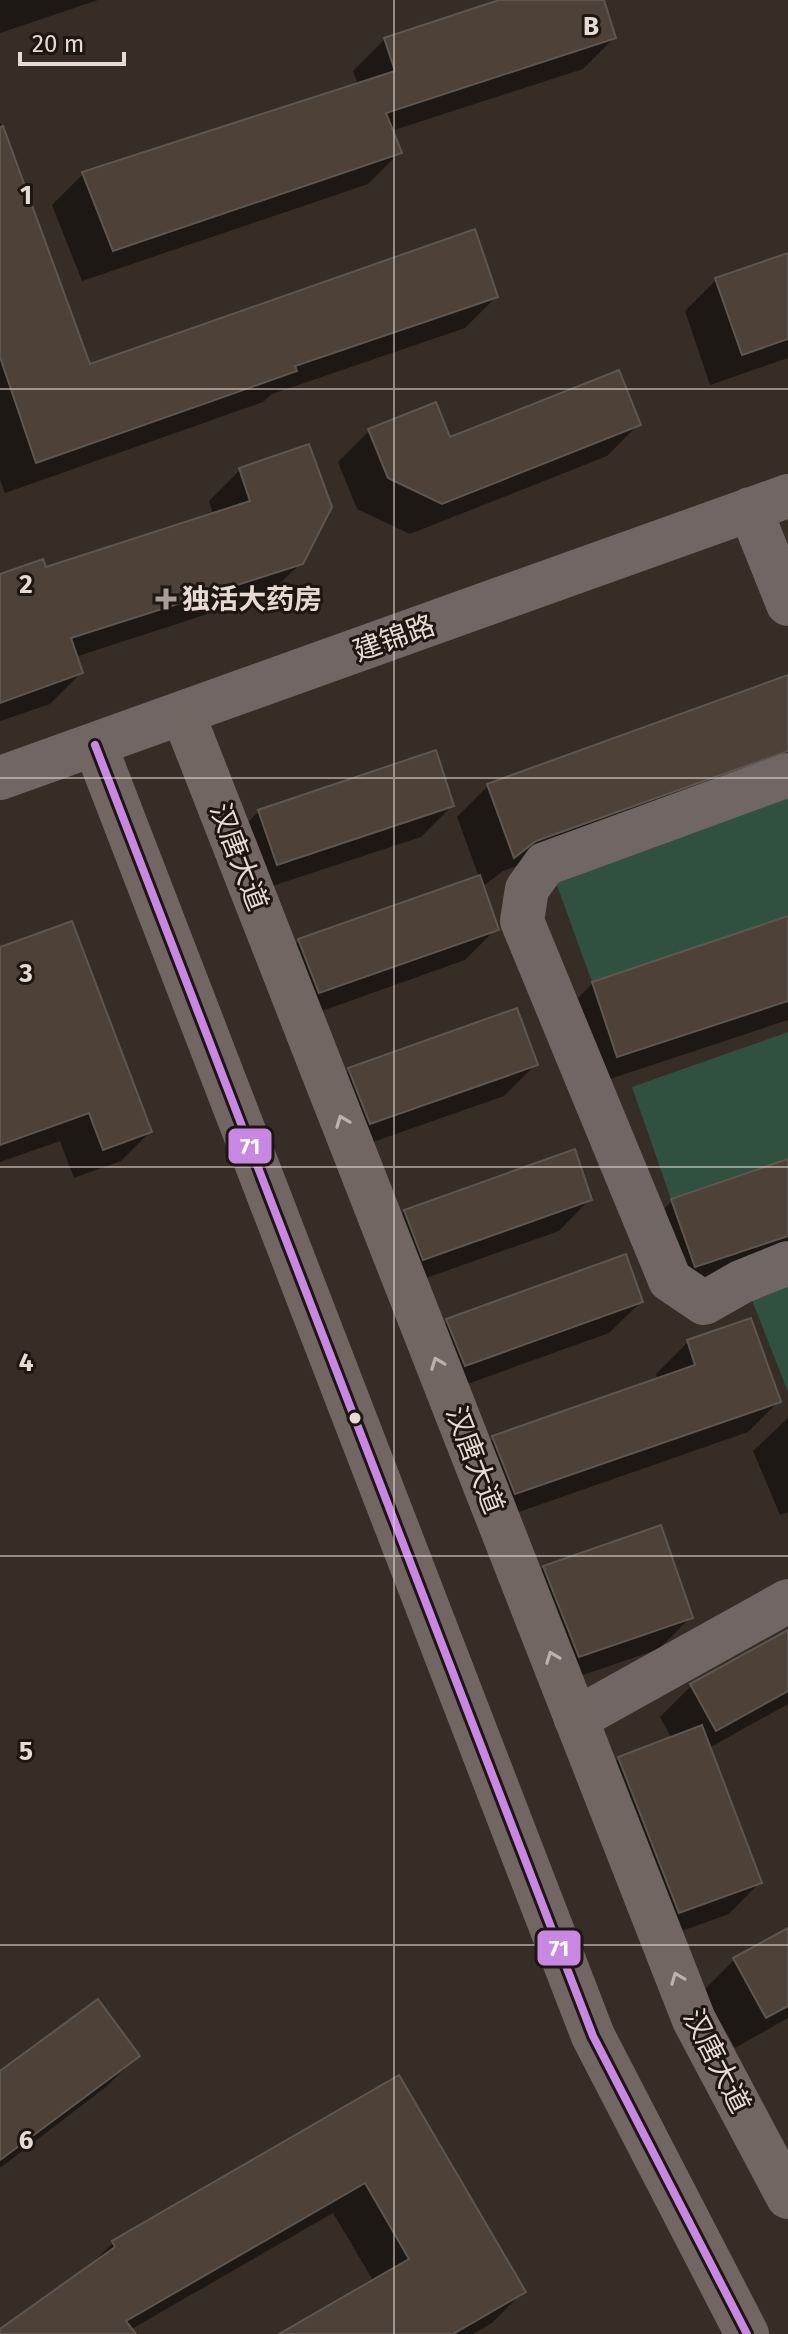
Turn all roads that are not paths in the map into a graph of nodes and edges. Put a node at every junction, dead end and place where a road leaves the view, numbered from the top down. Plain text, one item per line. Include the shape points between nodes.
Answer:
1 (769, 502) edge
2 (788, 604) edge
3 (183, 714) junction
4 (95, 745) junction
5 (788, 775) edge
6 (0, 778) edge
7 (788, 1263) edge
8 (788, 1601) edge
9 (576, 1719) junction
10 (788, 2197) edge
11 (747, 2334) edge

1 - 2 street
1 - 3 street, 建锦路
3 - 4 street, 建锦路
9 -> 3 main road, 汉唐大道
4 - 6 street, 建锦路
4 - 11 main road via 593,2036
5 - 7 street via 545,864 527,889 522,921 670,1280 704,1303
8 - 9 street
10 -> 9 main road, 汉唐大道 via 694,2020

